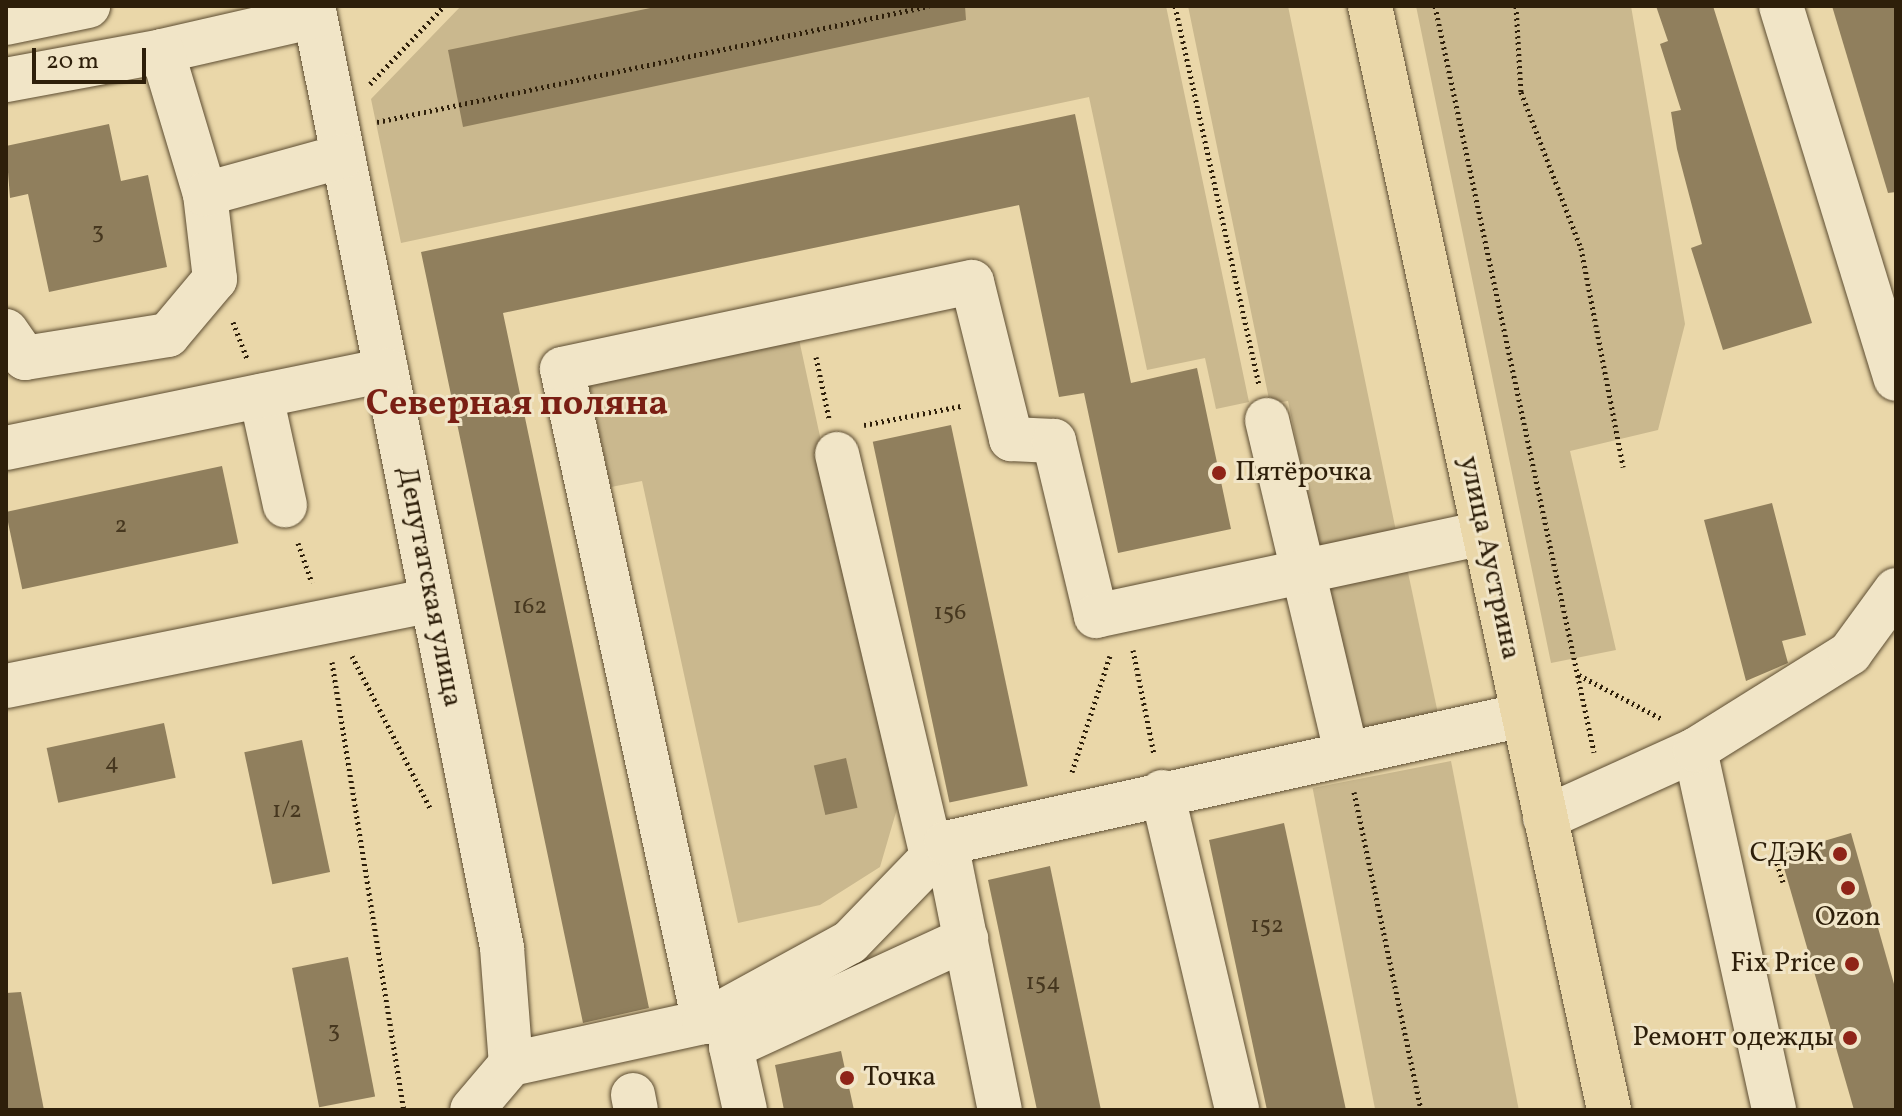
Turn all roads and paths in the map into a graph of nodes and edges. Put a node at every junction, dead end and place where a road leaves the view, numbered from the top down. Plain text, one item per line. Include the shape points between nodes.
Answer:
1 (88, 6) edge
2 (929, 6) edge
3 (1175, 6) edge
4 (1370, 6) edge
5 (1435, 6) edge
6 (1516, 6) edge
7 (1781, 6) edge
8 (314, 11) edge
9 (6, 23) edge
10 (162, 51) junction
11 (6, 80) edge
12 (353, 140) junction
13 (205, 194) junction
14 (215, 279) junction
15 (807, 317) junction
16 (6, 331) edge
17 (386, 370) junction
18 (1896, 379) edge
19 (261, 396) junction
20 (1001, 398) junction
21 (1267, 420) joint
22 (834, 442) junction
23 (6, 448) edge
24 (1623, 467) dead end
25 (285, 505) joint
26 (1483, 533) junction
27 (1304, 571) junction
28 (1896, 590) edge
29 (432, 600) junction
30 (1125, 610) junction
31 (329, 621) junction
32 (1578, 675) junction
33 (6, 686) edge
34 (1523, 715) junction
35 (1680, 735) junction
36 (1346, 751) junction
37 (1162, 792) junction
38 (1603, 792) junction
39 (432, 811) dead end
40 (1058, 814) junction
41 (1545, 818) junction
42 (1789, 851) dead end
43 (940, 852) junction
44 (1783, 882) dead end
45 (966, 939) junction
46 (704, 1022) junction
47 (511, 1064) junction
48 (404, 1110) edge
49 (472, 1110) edge
50 (745, 1110) edge
51 (1000, 1110) edge
52 (1237, 1110) edge
53 (1421, 1110) edge
54 (1609, 1110) edge
55 (1774, 1110) edge

1 - 9 street
2 - 12 path
3 - 21 path
4 - 26 main road, улица Аустрина
5 - 32 path
6 - 24 path via 1521,92 1581,248
7 - 18 street
8 - 10 street
8 - 12 street, Депутатская улица
10 - 11 street
10 - 13 street
12 - 13 street
12 - 17 street, Депутатская улица
13 - 14 street
14 - 16 street via 168,335 25,358
14 - 19 path
15 - 20 street via 972,282
15 - 22 path
15 - 46 street via 562,369
17 - 19 street
17 - 29 street, Депутатская улица
19 - 23 street
19 - 25 street
20 - 22 path
20 - 30 street via 1011,439 1054,441 1096,616
21 - 27 street
22 - 43 street
25 - 31 path
26 - 27 street
26 - 34 main road, улица Аустрина
27 - 30 street
27 - 36 street
28 - 35 street via 1850,653
29 - 31 street
29 - 47 street, Депутатская улица via 502,948
30 - 37 path
30 - 40 path
31 - 33 street
31 - 39 path
31 - 48 path
32 - 35 path
32 - 38 path
34 - 36 street
34 - 41 main road, улица Аустрина
35 - 38 street
35 - 55 street
36 - 37 street
36 - 53 path
37 - 40 street
37 - 52 street
38 - 41 street
40 - 43 street
41 - 54 main road, улица Аустрина
42 - 44 path via 1773,851
43 - 45 street
43 - 46 street via 850,942
45 - 50 street via 731,1047
45 - 51 street
46 - 47 street
47 - 49 street

